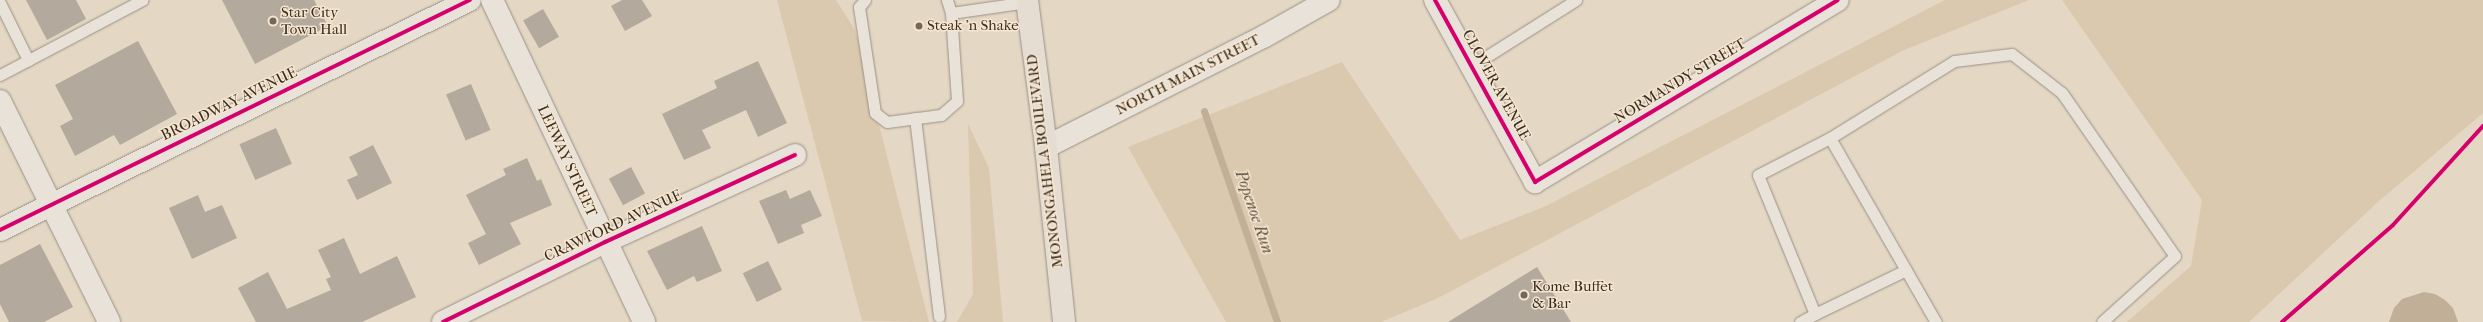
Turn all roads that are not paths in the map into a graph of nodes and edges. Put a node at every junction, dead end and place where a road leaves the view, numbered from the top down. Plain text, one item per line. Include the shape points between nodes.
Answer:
1 (115, 0) edge
2 (142, 0) edge
3 (470, 0) edge
4 (492, 0) edge
5 (865, 0) edge
6 (947, 0) edge
7 (1329, 0) edge
8 (1435, 0) edge
9 (1576, 0) edge
10 (1838, 0) edge
11 (1027, 1) edge
12 (0, 4) edge
13 (120, 10) junction
14 (951, 13) junction
15 (28, 60) junction
16 (1473, 65) junction
17 (0, 75) edge
18 (0, 101) edge
19 (915, 118) junction
20 (1830, 138) junction
21 (1046, 147) junction
22 (795, 155) dead end
23 (1535, 182) joint
24 (53, 204) junction
25 (0, 230) edge
26 (605, 242) junction
27 (1906, 270) junction
28 (1815, 314) junction
29 (939, 317) dead end
30 (109, 322) edge
31 (442, 322) edge
32 (644, 322) edge
33 (1064, 322) edge
34 (1800, 322) edge
35 (1936, 322) edge
36 (2102, 322) edge

1 - 13 lane
2 - 13 lane
3 - 24 street, BROADWAY AVENUE
4 - 26 street, LEEWAY STREET
5 - 19 lane via 859,7 875,113 887,122
6 - 14 lane
7 - 21 street, NORTH MAIN STREET via 1265,36
8 - 16 street, CLOVER AVENUE
9 - 16 lane
10 - 23 street, NORMANDY STREET
11 - 14 lane
11 - 21 main road, MONONGAHELA BOULEVARD
12 - 15 lane
13 - 15 lane
14 - 19 lane via 957,101 941,114
15 - 17 lane
16 - 23 street, CLOVER AVENUE
18 - 24 street
19 - 29 lane
20 - 27 lane
20 - 28 lane via 1758,175
20 - 36 lane via 1954,60 2012,54 2062,93 2175,256
21 - 33 main road, MONONGAHELA BOULEVARD
22 - 26 street, CRAWFORD AVENUE
24 - 25 street, BROADWAY AVENUE
24 - 30 street
26 - 31 street, CRAWFORD AVENUE
26 - 32 street, LEEWAY STREET
27 - 28 lane
27 - 35 lane
28 - 34 lane

